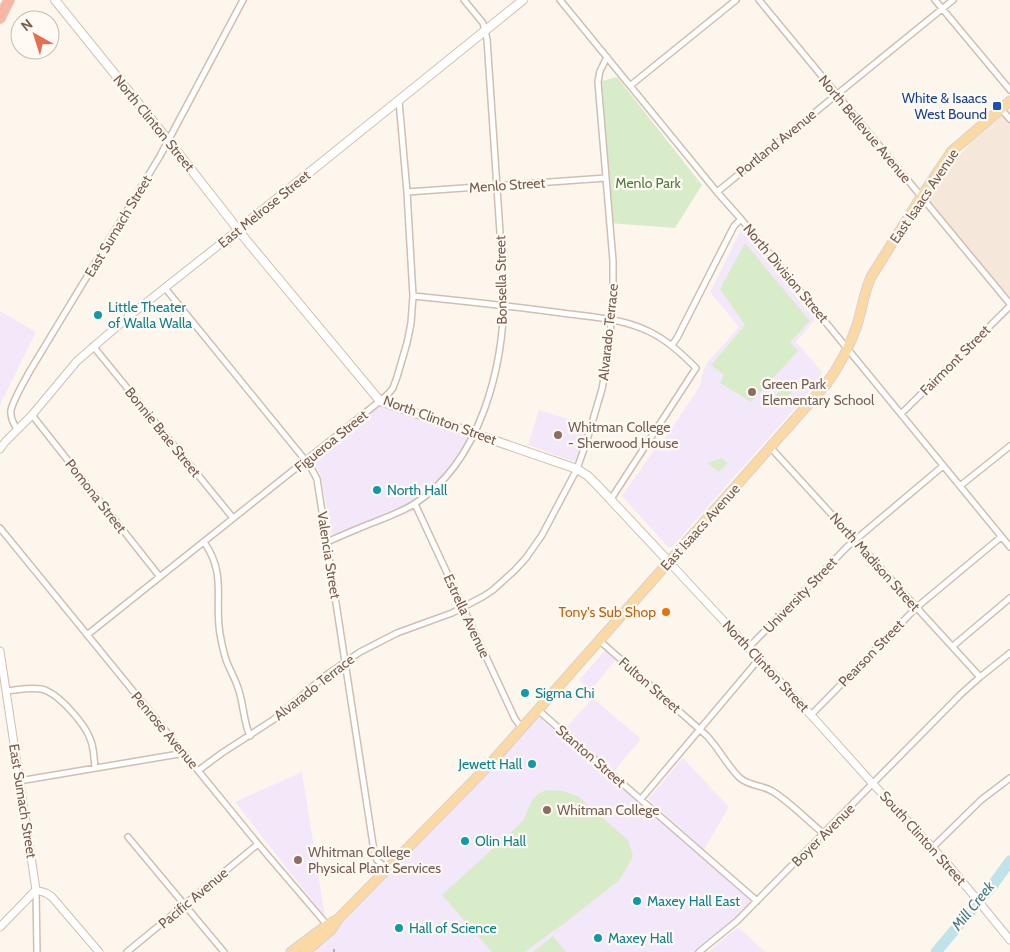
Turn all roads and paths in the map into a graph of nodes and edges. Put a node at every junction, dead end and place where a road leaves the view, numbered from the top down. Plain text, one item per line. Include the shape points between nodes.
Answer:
1 (2, 0) edge
2 (9, 0) edge
3 (55, 0) edge
4 (243, 0) edge
5 (464, 0) edge
6 (524, 0) edge
7 (560, 0) edge
8 (736, 0) edge
9 (759, 0) edge
10 (935, 0) edge
11 (952, 0) edge
12 (0, 5) edge
13 (942, 8) junction
14 (0, 18) edge
15 (486, 31) junction
16 (607, 57) junction
17 (631, 86) junction
18 (1010, 90) edge
19 (837, 94) junction
20 (399, 101) junction
21 (1010, 101) edge
22 (1001, 109) junction
23 (1010, 119) edge
24 (168, 140) junction
25 (606, 178) junction
26 (498, 186) junction
27 (407, 192) junction
28 (717, 192) junction
29 (921, 197) junction
30 (741, 219) junction
31 (238, 230) junction
32 (165, 288) junction
33 (413, 296) junction
34 (504, 305) junction
35 (1010, 305) edge
36 (611, 320) junction
37 (672, 345) junction
38 (93, 346) junction
39 (848, 349) junction
40 (380, 401) junction
41 (901, 414) junction
42 (32, 415) junction
43 (17, 429) junction
44 (475, 433) junction
45 (1010, 446) edge
46 (771, 448) junction
47 (0, 449) edge
48 (306, 460) junction
49 (943, 466) junction
50 (577, 469) junction
51 (960, 486) junction
52 (611, 499) junction
53 (415, 504) junction
54 (233, 518) junction
55 (0, 528) edge
56 (1001, 537) junction
57 (855, 540) junction
58 (204, 542) junction
59 (327, 542) junction
60 (1010, 547) edge
61 (669, 562) junction
62 (160, 577) junction
63 (1010, 598) edge
64 (917, 607) junction
65 (464, 608) junction
66 (87, 635) junction
67 (600, 641) junction
68 (953, 646) junction
69 (748, 647) junction
70 (0, 651) edge
71 (1010, 654) edge
72 (759, 659) junction
73 (345, 662) junction
74 (980, 677) junction
75 (6, 691) junction
76 (538, 710) junction
77 (812, 714) junction
78 (522, 728) junction
79 (700, 729) junction
80 (250, 736) junction
81 (185, 753) junction
82 (95, 768) junction
83 (199, 770) junction
84 (1010, 778) edge
85 (19, 781) junction
86 (873, 784) junction
87 (641, 799) junction
88 (824, 834) junction
89 (128, 836) dead end
90 (258, 844) junction
91 (932, 848) junction
92 (386, 869) junction
93 (36, 890) junction
94 (757, 901) junction
95 (185, 904) junction
96 (0, 927) edge
97 (329, 928) junction
98 (1010, 940) edge
99 (38, 952) edge
100 (99, 952) edge
101 (127, 952) edge
102 (224, 952) edge
103 (291, 952) edge
104 (306, 952) edge
105 (701, 952) edge

1 - 12 highway
2 - 14 highway
3 - 24 main road, North Clinton Street
4 - 24 street, East Sumach Street
5 - 15 street, Bonsella Street
6 - 15 main road, East Melrose Street
7 - 16 street, North Division Street
8 - 17 street
9 - 19 street, North Bellevue Avenue
10 - 13 street
11 - 13 street, Portland Avenue
13 - 18 street
13 - 19 street, Portland Avenue
15 - 20 main road, East Melrose Street
15 - 26 street, Bonsella Street
16 - 17 street, North Division Street
16 - 25 street, Alvarado Terrace via 598,82
17 - 28 street, North Division Street
19 - 28 street, Portland Avenue
19 - 29 street, North Bellevue Avenue
20 - 27 street, Figueroa Street
20 - 31 main road, East Melrose Street
21 - 22 main road, East Isaacs Avenue
22 - 23 street
22 - 29 main road, East Isaacs Avenue via 951,152
24 - 31 main road, North Clinton Street
24 - 43 street, East Sumach Street via 26,378 11,411
25 - 26 street, Menlo Street
25 - 36 street, Alvarado Terrace via 613,261
26 - 27 street, Menlo Street
26 - 34 street, Bonsella Street
27 - 33 street, Figueroa Street
28 - 30 street, North Division Street
29 - 35 street, North Bellevue Avenue
29 - 39 main road, East Isaacs Avenue via 871,277
30 - 37 street via 734,226
30 - 39 street, North Division Street
31 - 32 street, East Melrose Street
31 - 40 main road, North Clinton Street
32 - 38 street, East Melrose Street
32 - 48 street, Valencia Street
33 - 34 street
33 - 40 street, Figueroa Street via 411,323 397,377 393,388
34 - 36 street
34 - 44 street, Bonsella Street via 497,364
35 - 41 street, Fairmont Street
36 - 37 street via 647,330
36 - 50 street, Alvarado Terrace via 602,389
37 - 52 street via 696,368
38 - 42 street, East Melrose Street
38 - 54 street, Bonnie Brae Street
39 - 41 street, North Division Street
39 - 46 main road, East Isaacs Avenue via 827,383
40 - 44 main road, North Clinton Street
40 - 48 street, Figueroa Street
41 - 49 street, North Division Street
42 - 43 street, East Melrose Street
42 - 62 street, Pomona Street
43 - 47 street
44 - 50 main road, North Clinton Street
44 - 53 street, Bonsella Street via 447,476
45 - 51 street
46 - 57 street, North Madison Street
46 - 61 main road, East Isaacs Avenue
48 - 54 street, Figueroa Street
48 - 59 street, Valencia Street via 317,479
49 - 51 street, North Division Street
49 - 57 street, University Street
50 - 52 main road, North Clinton Street
50 - 65 street, Alvarado Terrace via 526,558 493,590
51 - 56 street, North Division Street
52 - 61 main road, North Clinton Street
53 - 59 street, Bonsella Street
53 - 65 street, Estrella Avenue
54 - 58 street, Figueroa Street
55 - 66 street, Penrose Avenue
56 - 60 street, North Division Street
56 - 64 street, Pearson Street
57 - 64 street, North Madison Street
57 - 69 street, University Street
58 - 62 street, Figueroa Street
58 - 80 street via 216,564 222,644 241,696
59 - 73 street, Valencia Street
61 - 67 main road, East Isaacs Avenue
61 - 69 street, North Clinton Street
62 - 66 street, Figueroa Street
63 - 68 street
64 - 68 street, North Madison Street
64 - 77 street, Pearson Street
65 - 73 street, Alvarado Terrace via 384,639
65 - 78 street, Estrella Avenue
66 - 81 street, Penrose Avenue
67 - 76 main road, East Isaacs Avenue
67 - 79 street, Fulton Street
68 - 74 street, North Madison Street
69 - 72 street, North Clinton Street
70 - 75 street, East Sumach Street
71 - 74 street, Boyer Avenue
72 - 77 street, North Clinton Street
72 - 79 street
73 - 80 street, Alvarado Terrace
73 - 92 street, Valencia Street via 374,851
74 - 86 street, Boyer Avenue
75 - 82 street via 43,689 60,699 80,721 91,741
75 - 85 street, East Sumach Street
76 - 78 main road, East Isaacs Avenue
76 - 87 street, Stanton Street
77 - 86 street, North Clinton Street
78 - 92 main road, East Isaacs Avenue
79 - 87 street
79 - 88 street, Fulton Street via 740,778 774,792
80 - 83 street, Alvarado Terrace
81 - 82 street
81 - 83 street, Penrose Avenue
82 - 85 street
83 - 90 street, Penrose Avenue
84 - 91 street via 981,800
85 - 93 street, East Sumach Street
86 - 88 street, Boyer Avenue
86 - 91 street, South Clinton Street
87 - 94 street, Stanton Street
88 - 94 street, Boyer Avenue
89 - 95 street
90 - 95 street, Pacific Avenue
90 - 97 street, Penrose Avenue
91 - 98 street, South Clinton Street
92 - 97 main road, East Isaacs Avenue
93 - 96 street
93 - 99 street, East Sumach Street
93 - 100 street via 57,902
94 - 105 street, Boyer Avenue
95 - 101 street, Pacific Avenue
95 - 102 street
97 - 103 main road, East Isaacs Avenue
97 - 104 main road, East Isaacs Avenue

